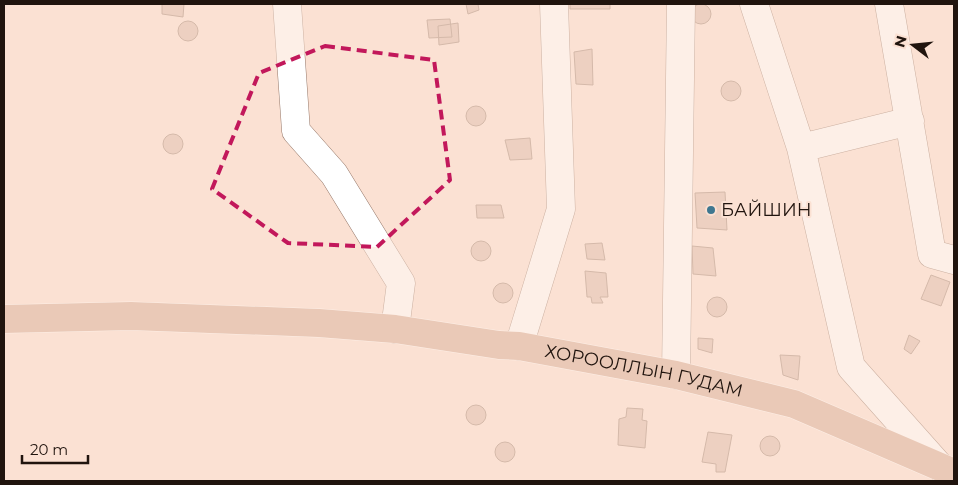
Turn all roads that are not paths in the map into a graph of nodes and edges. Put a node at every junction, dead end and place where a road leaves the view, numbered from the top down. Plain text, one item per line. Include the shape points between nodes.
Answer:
1 (287, 4) edge
2 (554, 4) edge
3 (681, 4) edge
4 (754, 4) edge
5 (890, 4) edge
6 (910, 121) junction
7 (801, 148) junction
8 (954, 260) edge
9 (4, 320) edge
10 (395, 329) junction
11 (519, 346) junction
12 (676, 375) junction
13 (947, 470) edge

1 - 10 street via 296,131 334,174 401,283
2 - 11 street via 561,209
3 - 12 street
4 - 7 street
5 - 6 street
6 - 7 street
6 - 8 street via 932,254
7 - 13 street via 851,367
9 - 10 main road, ХОРООЛЛЫН ГУДАМ via 130,316
10 - 11 main road, ХОРООЛЛЫН ГУДАМ
11 - 12 main road, ХОРООЛЛЫН ГУДАМ
12 - 13 main road, ХОРООЛЛЫН ГУДАМ via 794,404

